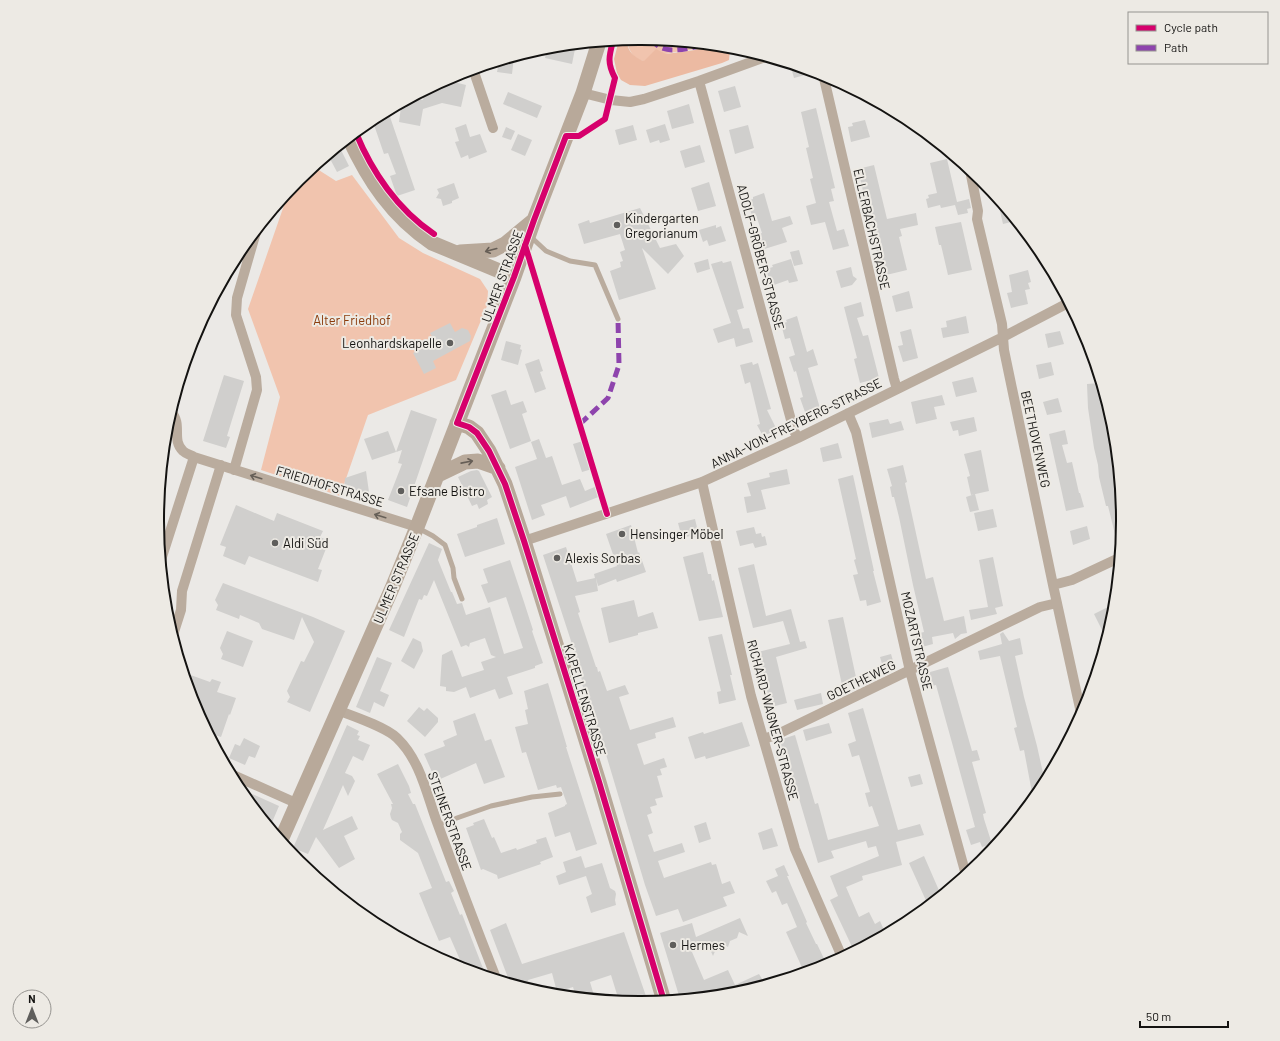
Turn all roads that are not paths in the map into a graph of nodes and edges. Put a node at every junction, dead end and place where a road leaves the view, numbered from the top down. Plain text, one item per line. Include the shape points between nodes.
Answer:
1 (597, 47) edge
2 (758, 60) edge
3 (475, 75) edge
4 (699, 81) junction
5 (825, 82) edge
6 (583, 93) junction
7 (493, 128) dead end
8 (352, 142) edge
9 (972, 180) edge
10 (534, 220) junction
11 (529, 235) junction
12 (252, 247) edge
13 (453, 252) junction
14 (514, 277) junction
15 (1064, 305) edge
16 (618, 319) dead end
17 (1003, 338) junction
18 (897, 389) junction
19 (848, 413) junction
20 (176, 418) edge
21 (457, 423) junction
22 (798, 438) junction
23 (194, 457) junction
24 (221, 465) junction
25 (498, 468) junction
26 (234, 470) junction
27 (438, 475) junction
28 (702, 482) junction
29 (418, 527) junction
30 (524, 541) junction
31 (166, 546) edge
32 (1113, 561) edge
33 (1053, 585) junction
34 (462, 599) dead end
35 (1056, 603) junction
36 (176, 624) edge
37 (910, 671) junction
38 (1079, 703) edge
39 (338, 710) junction
40 (764, 739) junction
41 (241, 778) edge
42 (560, 794) dead end
43 (296, 803) junction
44 (437, 825) junction
45 (283, 834) edge
46 (964, 868) edge
47 (840, 952) edge
48 (494, 973) edge
49 (662, 995) edge

1 - 6 main road, ULMER STRASSE
2 - 4 street
3 - 7 street
4 - 6 street via 630,102
4 - 22 street, ADOLF-GRÖBER-STRASSE
5 - 18 street, ELLERBACHSTRASSE
6 - 10 main road, ULMER STRASSE
8 - 13 main road via 377,189 396,214 432,243
9 - 17 street, BEETHOVENWEG via 978,210 977,219 1002,324
10 - 11 main road, ULMER STRASSE
10 -> 13 main road via 505,244 493,250
11 - 14 main road, ULMER STRASSE
11 - 16 lane via 546,251 570,261 595,265
12 - 26 street via 237,298 236,315 256,376 257,390
13 - 14 main road
14 - 21 main road, ULMER STRASSE
15 - 17 street, ANNA-VON-FREYBERG-STRASSE
17 - 18 street, ANNA-VON-FREYBERG-STRASSE
17 - 33 street, BEETHOVENWEG
18 - 19 street, ANNA-VON-FREYBERG-STRASSE
19 - 22 street, ANNA-VON-FREYBERG-STRASSE
19 - 37 street, MOZARTSTRASSE via 856,432
20 - 23 street, FRIEDHOFSTRASSE via 178,444 183,451
21 - 25 main road, KAPELLENSTRASSE via 477,433
21 - 27 main road, ULMER STRASSE
22 - 28 street, ANNA-VON-FREYBERG-STRASSE
23 - 24 street, FRIEDHOFSTRASSE
23 - 31 street
24 - 26 street, FRIEDHOFSTRASSE
24 - 36 street via 182,591 181,610
27 -> 25 main road via 465,462 478,461
25 - 30 main road, KAPELLENSTRASSE
29 -> 26 street, FRIEDHOFSTRASSE
27 - 29 main road, ULMER STRASSE
28 - 30 street, ANNA-VON-FREYBERG-STRASSE
28 - 40 street, RICHARD-WAGNER-STRASSE via 751,696
29 - 34 lane via 445,545
29 - 39 main road, ULMER STRASSE
30 - 49 main road, KAPELLENSTRASSE
32 - 33 street via 1072,580
33 - 35 street, BEETHOVENWEG
35 - 37 street, GOETHEWEG via 1040,607
35 - 38 street, BEETHOVENWEG
37 - 40 street, GOETHEWEG
37 - 46 street, MOZARTSTRASSE
39 - 43 main road, ULMER STRASSE
39 - 44 street, STEINERSTRASSE via 388,732 404,745 415,762
40 - 47 street, RICHARD-WAGNER-STRASSE via 795,849
41 - 43 street
42 - 44 lane via 491,806
43 - 45 main road, ULMER STRASSE
44 - 48 street, STEINERSTRASSE

